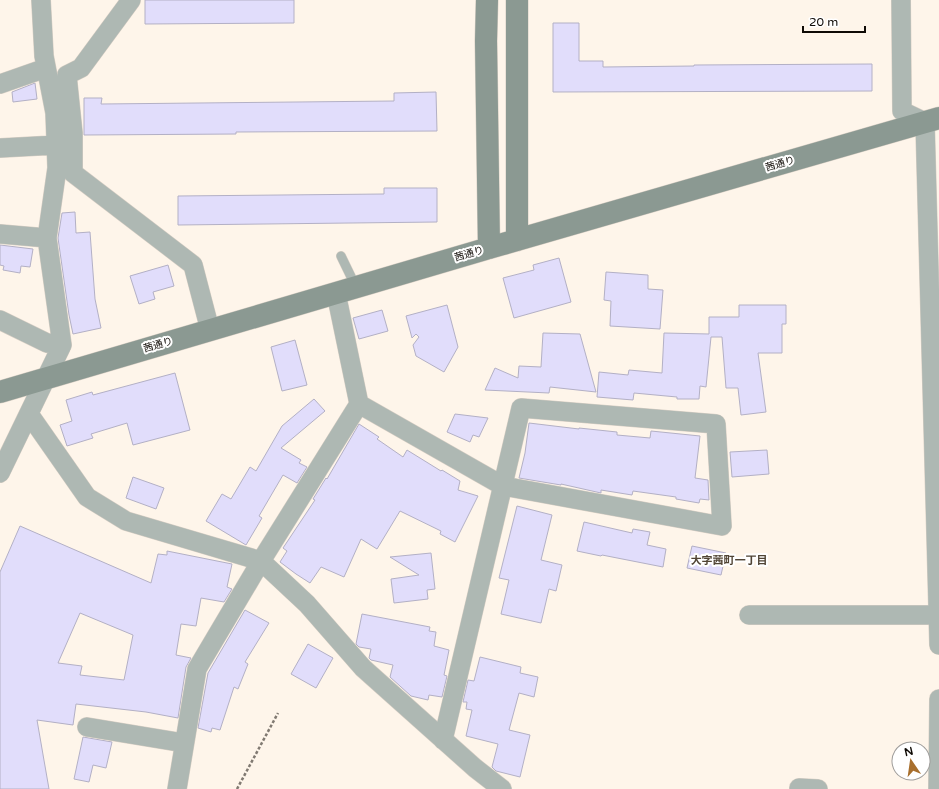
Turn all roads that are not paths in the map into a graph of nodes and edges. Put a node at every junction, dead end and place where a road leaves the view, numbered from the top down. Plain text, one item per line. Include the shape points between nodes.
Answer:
1 (41, 0) edge
2 (130, 0) edge
3 (487, 0) edge
4 (517, 0) edge
5 (901, 0) edge
6 (46, 68) junction
7 (0, 84) edge
8 (932, 120) edge
9 (56, 145) junction
10 (0, 148) edge
11 (0, 234) edge
12 (47, 238) junction
13 (517, 240) junction
14 (489, 248) junction
15 (341, 256) dead end
16 (346, 290) junction
17 (0, 320) edge
18 (210, 330) junction
19 (62, 345) junction
20 (46, 379) junction
21 (0, 392) edge
22 (359, 404) junction
23 (29, 414) junction
24 (0, 473) edge
25 (503, 486) junction
26 (261, 561) junction
27 (749, 615) dead end
28 (938, 615) edge
29 (939, 645) edge
30 (939, 699) edge
31 (87, 727) dead end
32 (939, 739) edge
33 (443, 740) junction
34 (184, 743) junction
35 (177, 789) edge
36 (502, 789) edge
37 (938, 789) edge

1 - 6 street
2 - 18 street via 81,68 67,75 73,133 73,172 193,265
3 - 14 street
4 - 13 street
5 - 8 street via 902,111
6 - 7 street
6 - 9 street via 55,113
8 - 13 street, 茜通り
8 - 28 street
9 - 10 street
9 - 12 street via 57,168
11 - 12 street
12 - 19 street
13 - 14 street, 茜通り
14 - 16 street, 茜通り
15 - 16 lane
16 - 18 street, 茜通り
16 - 22 street
17 - 19 street via 47,343
18 - 20 street, 茜通り
19 - 20 street
20 - 21 street, 茜通り
20 - 23 street
22 - 25 street
22 - 26 street
23 - 24 street
23 - 26 street via 87,497 126,521
25 - 25 street via 519,489 722,526 716,424 521,408
25 - 33 street
26 - 33 street via 307,604 363,668
26 - 34 street via 197,669
27 - 28 street
28 - 29 street
30 - 32 street
31 - 34 street
32 - 37 street
33 - 36 street
34 - 35 street

